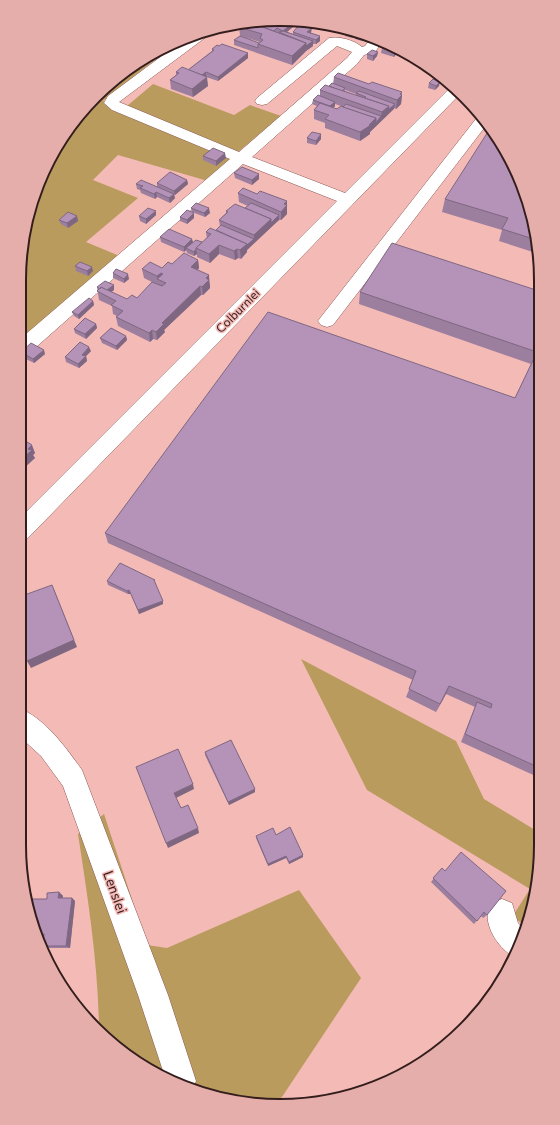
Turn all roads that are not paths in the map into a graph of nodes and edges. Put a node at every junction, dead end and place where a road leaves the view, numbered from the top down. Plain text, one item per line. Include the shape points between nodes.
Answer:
1 (189, 43) edge
2 (374, 44) edge
3 (359, 52) junction
4 (453, 94) edge
5 (262, 101) dead end
6 (480, 123) edge
7 (240, 158) junction
8 (349, 200) junction
9 (327, 321) dead end
10 (26, 346) edge
11 (26, 526) edge
12 (26, 726) edge
13 (502, 913) dead end
14 (516, 941) edge
15 (180, 1079) edge

1 - 7 street via 113,98 111,103
2 - 3 street via 370,49
3 - 5 street via 345,43 334,42
3 - 7 street via 352,61
4 - 8 street, Colburnlei
6 - 9 street
7 - 8 street
7 - 10 street
8 - 11 street, Colburnlei
12 - 15 street, Lenslei via 50,747 73,779 153,995
13 - 14 street via 505,930

